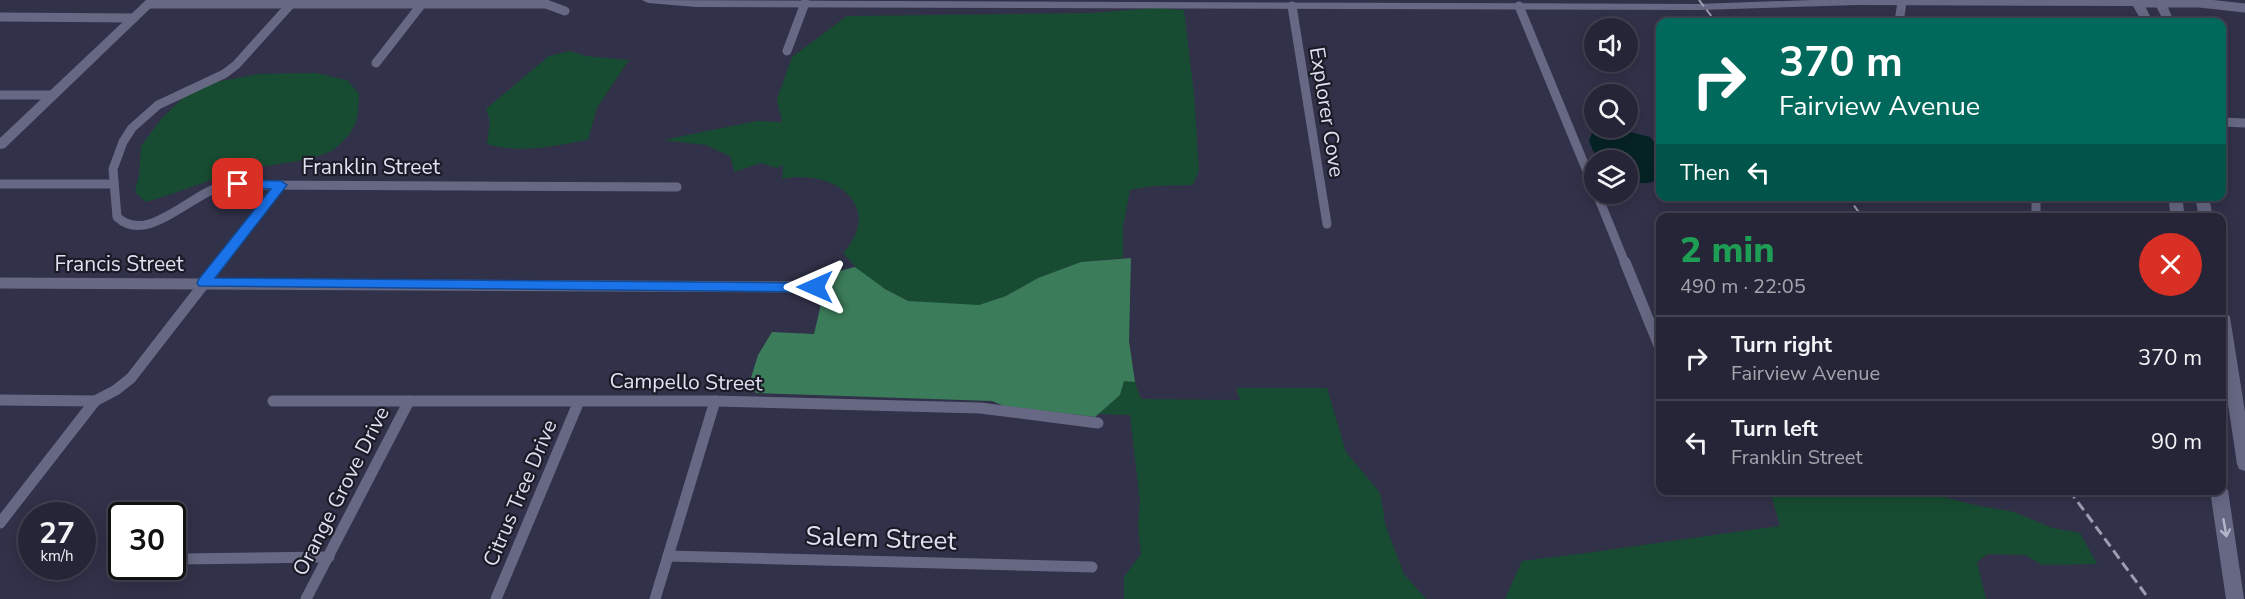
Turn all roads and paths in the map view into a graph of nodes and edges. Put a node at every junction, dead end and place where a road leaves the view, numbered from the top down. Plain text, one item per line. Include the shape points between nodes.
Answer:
1 (648, 0) edge
2 (2136, 1) edge
3 (2159, 1) edge
4 (151, 2) edge
5 (423, 2) edge
6 (1902, 2) junction
7 (805, 3) junction
8 (1390, 3) edge
9 (291, 4) junction
10 (1292, 6) junction
11 (1519, 6) junction
12 (2245, 8) edge
13 (565, 10) dead end
14 (0, 17) edge
15 (134, 18) junction
16 (1900, 18) edge
17 (2144, 18) edge
18 (2167, 18) edge
19 (787, 51) dead end
20 (376, 63) dead end
21 (0, 94) edge
22 (52, 95) junction
23 (2226, 122) edge
24 (2245, 123) edge
25 (0, 145) edge
26 (1584, 164) edge
27 (0, 184) edge
28 (114, 184) junction
29 (281, 185) junction
30 (677, 187) dead end
31 (1601, 204) edge
32 (1327, 224) dead end
33 (204, 283) junction
34 (0, 284) edge
35 (815, 287) dead end
36 (1656, 338) edge
37 (2226, 343) edge
38 (0, 400) edge
39 (95, 401) junction
40 (273, 401) dead end
41 (409, 401) junction
42 (579, 401) junction
43 (716, 401) junction
44 (1098, 423) dead end
45 (2245, 464) edge
46 (2219, 495) edge
47 (0, 523) edge
48 (668, 556) junction
49 (329, 557) junction
50 (186, 559) edge
51 (1092, 567) dead end
52 (2238, 569) edge
53 (306, 599) edge
54 (496, 599) edge
55 (656, 599) edge
56 (2235, 599) edge

1 - 7 street via 696,4
2 - 3 street
2 - 6 street
2 - 17 street
3 - 12 street
3 - 18 street
4 - 9 street
4 - 15 street
5 - 9 street
5 - 13 street via 546,4
5 - 20 street
6 - 11 street
6 - 16 street
7 - 10 street
7 - 19 street
8 - 10 street
8 - 11 street
9 - 28 street via 236,65 171,97 144,116 116,157
10 - 32 street, Explorer Cove
11 - 26 street
14 - 15 street
15 - 22 street
21 - 22 street
22 - 25 street
23 - 24 street
27 - 28 street
28 - 29 street, Franklin Street via 117,216 121,222 140,226 160,220 198,195 226,185
29 - 30 street, Franklin Street
29 - 33 street
31 - 36 street
33 - 34 street, Francis Street
33 - 35 street, Francis Street
33 - 39 street via 131,378
37 - 45 street
38 - 39 street
39 - 47 street
40 - 41 street, Campello Street
41 - 42 street, Campello Street
41 - 49 street, Orange Grove Drive
42 - 43 street, Campello Street
42 - 54 street, Citrus Tree Drive
43 - 44 street, Campello Street via 980,408
43 - 48 street
46 -> 52 street
48 - 51 street, Salem Street
48 - 55 street
49 - 50 street
49 - 53 street, Orange Grove Drive
52 - 56 street

